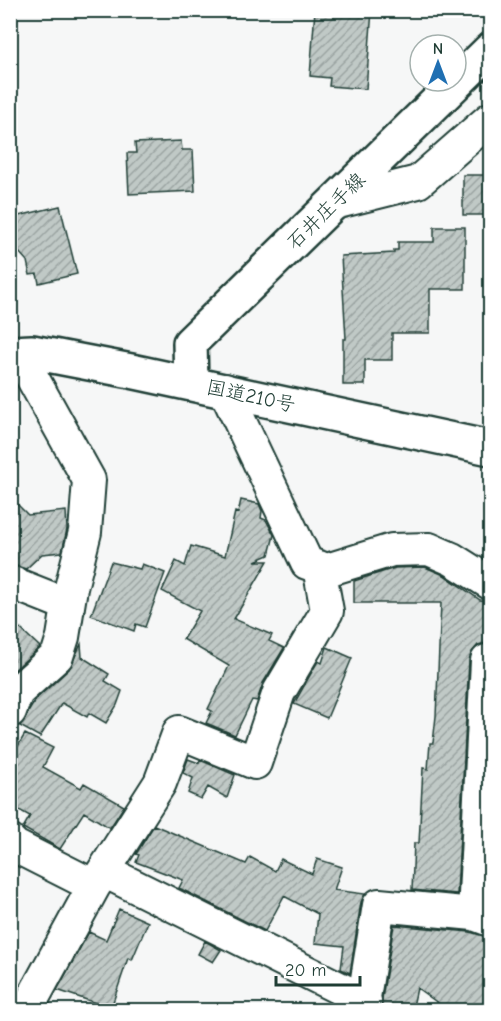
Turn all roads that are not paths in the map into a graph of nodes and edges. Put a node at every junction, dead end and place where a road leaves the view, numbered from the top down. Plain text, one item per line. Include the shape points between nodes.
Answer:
1 (490, 50) edge
2 (490, 118) edge
3 (334, 203) junction
4 (14, 352) edge
5 (191, 383) junction
6 (225, 390) junction
7 (490, 448) edge
8 (319, 567) junction
9 (10, 582) edge
10 (490, 583) edge
11 (69, 605) junction
12 (487, 661) dead end
13 (10, 711) edge
14 (10, 841) edge
15 (99, 879) junction
16 (482, 917) edge
17 (364, 1006) edge
18 (30, 1011) edge

1 - 3 main road, 石井庄手線
2 - 3 street via 418,182
3 - 5 main road, 石井庄手線 via 190,343
4 - 5 main road, 国道210号 via 32,352
4 - 11 street via 89,480 85,532
5 - 6 main road, 国道210号
6 - 7 main road, 国道210号
6 - 8 street via 307,563
8 - 10 street via 327,570 392,550 429,549
8 - 15 street via 327,611 279,692 255,763 179,732 160,783
9 - 11 street
11 - 13 street via 57,656 17,692
12 - 16 street
14 - 15 street
15 - 17 street
15 - 18 street via 35,994
16 - 17 street via 379,905

